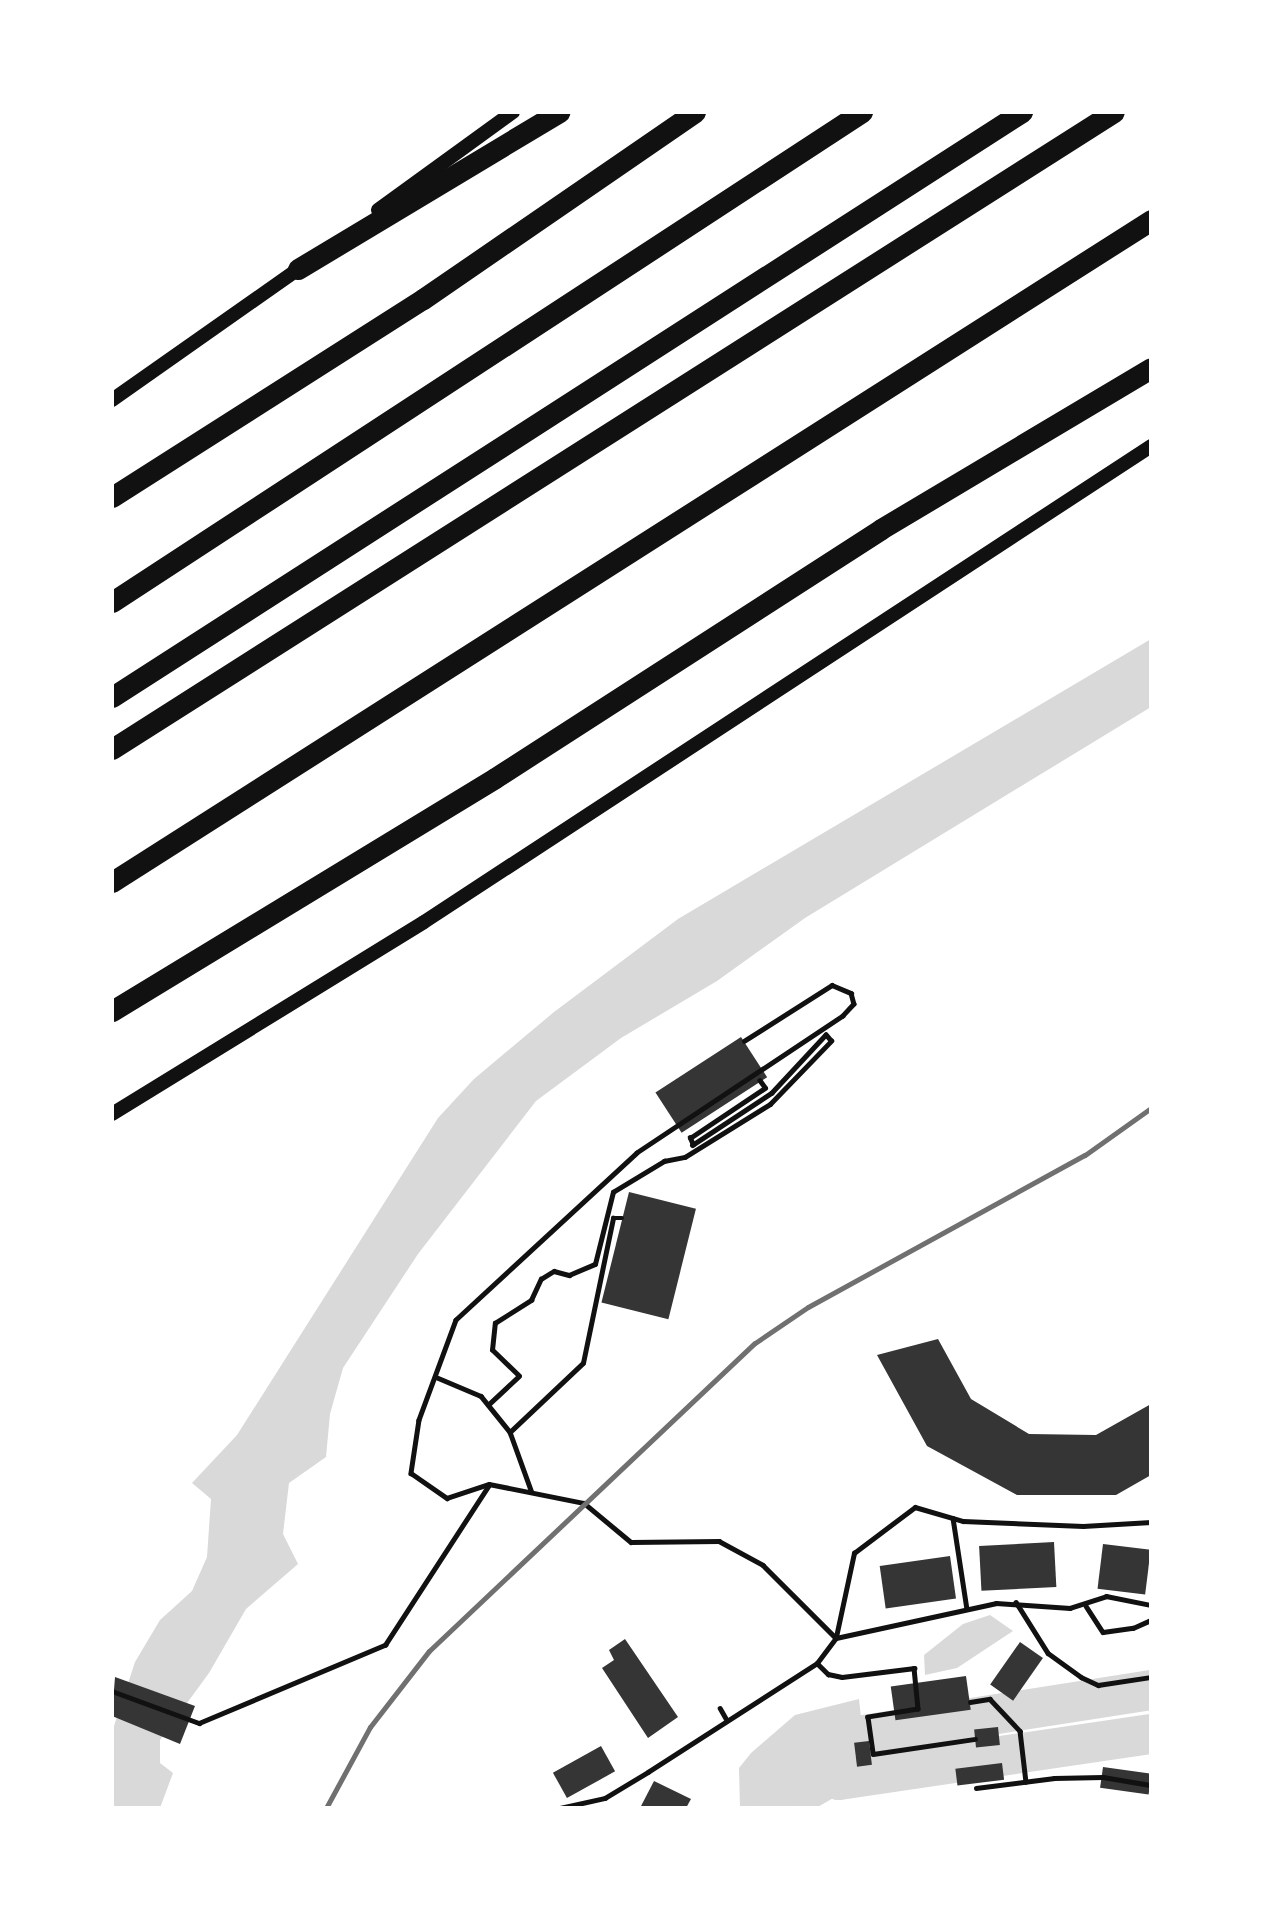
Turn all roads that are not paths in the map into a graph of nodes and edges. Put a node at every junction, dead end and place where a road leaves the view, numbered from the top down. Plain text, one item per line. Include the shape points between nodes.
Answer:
1 (513, 112) edge
2 (559, 112) edge
3 (695, 112) edge
4 (862, 112) edge
5 (1023, 112) edge
6 (1114, 112) edge
7 (1151, 220) edge
8 (298, 269) junction
9 (1151, 368) edge
10 (112, 400) edge
11 (1151, 446) edge
12 (112, 498) edge
13 (112, 602) edge
14 (112, 697) edge
15 (112, 749) edge
16 (112, 882) edge
17 (112, 1011) edge
18 (112, 1114) edge

1 - 8 main road
2 - 8 highway
3 - 12 highway via 423,299
4 - 13 highway
5 - 14 highway
6 - 15 highway
7 - 16 highway
8 - 10 main road
9 - 17 highway via 881,528 495,778
11 - 18 main road via 424,922

